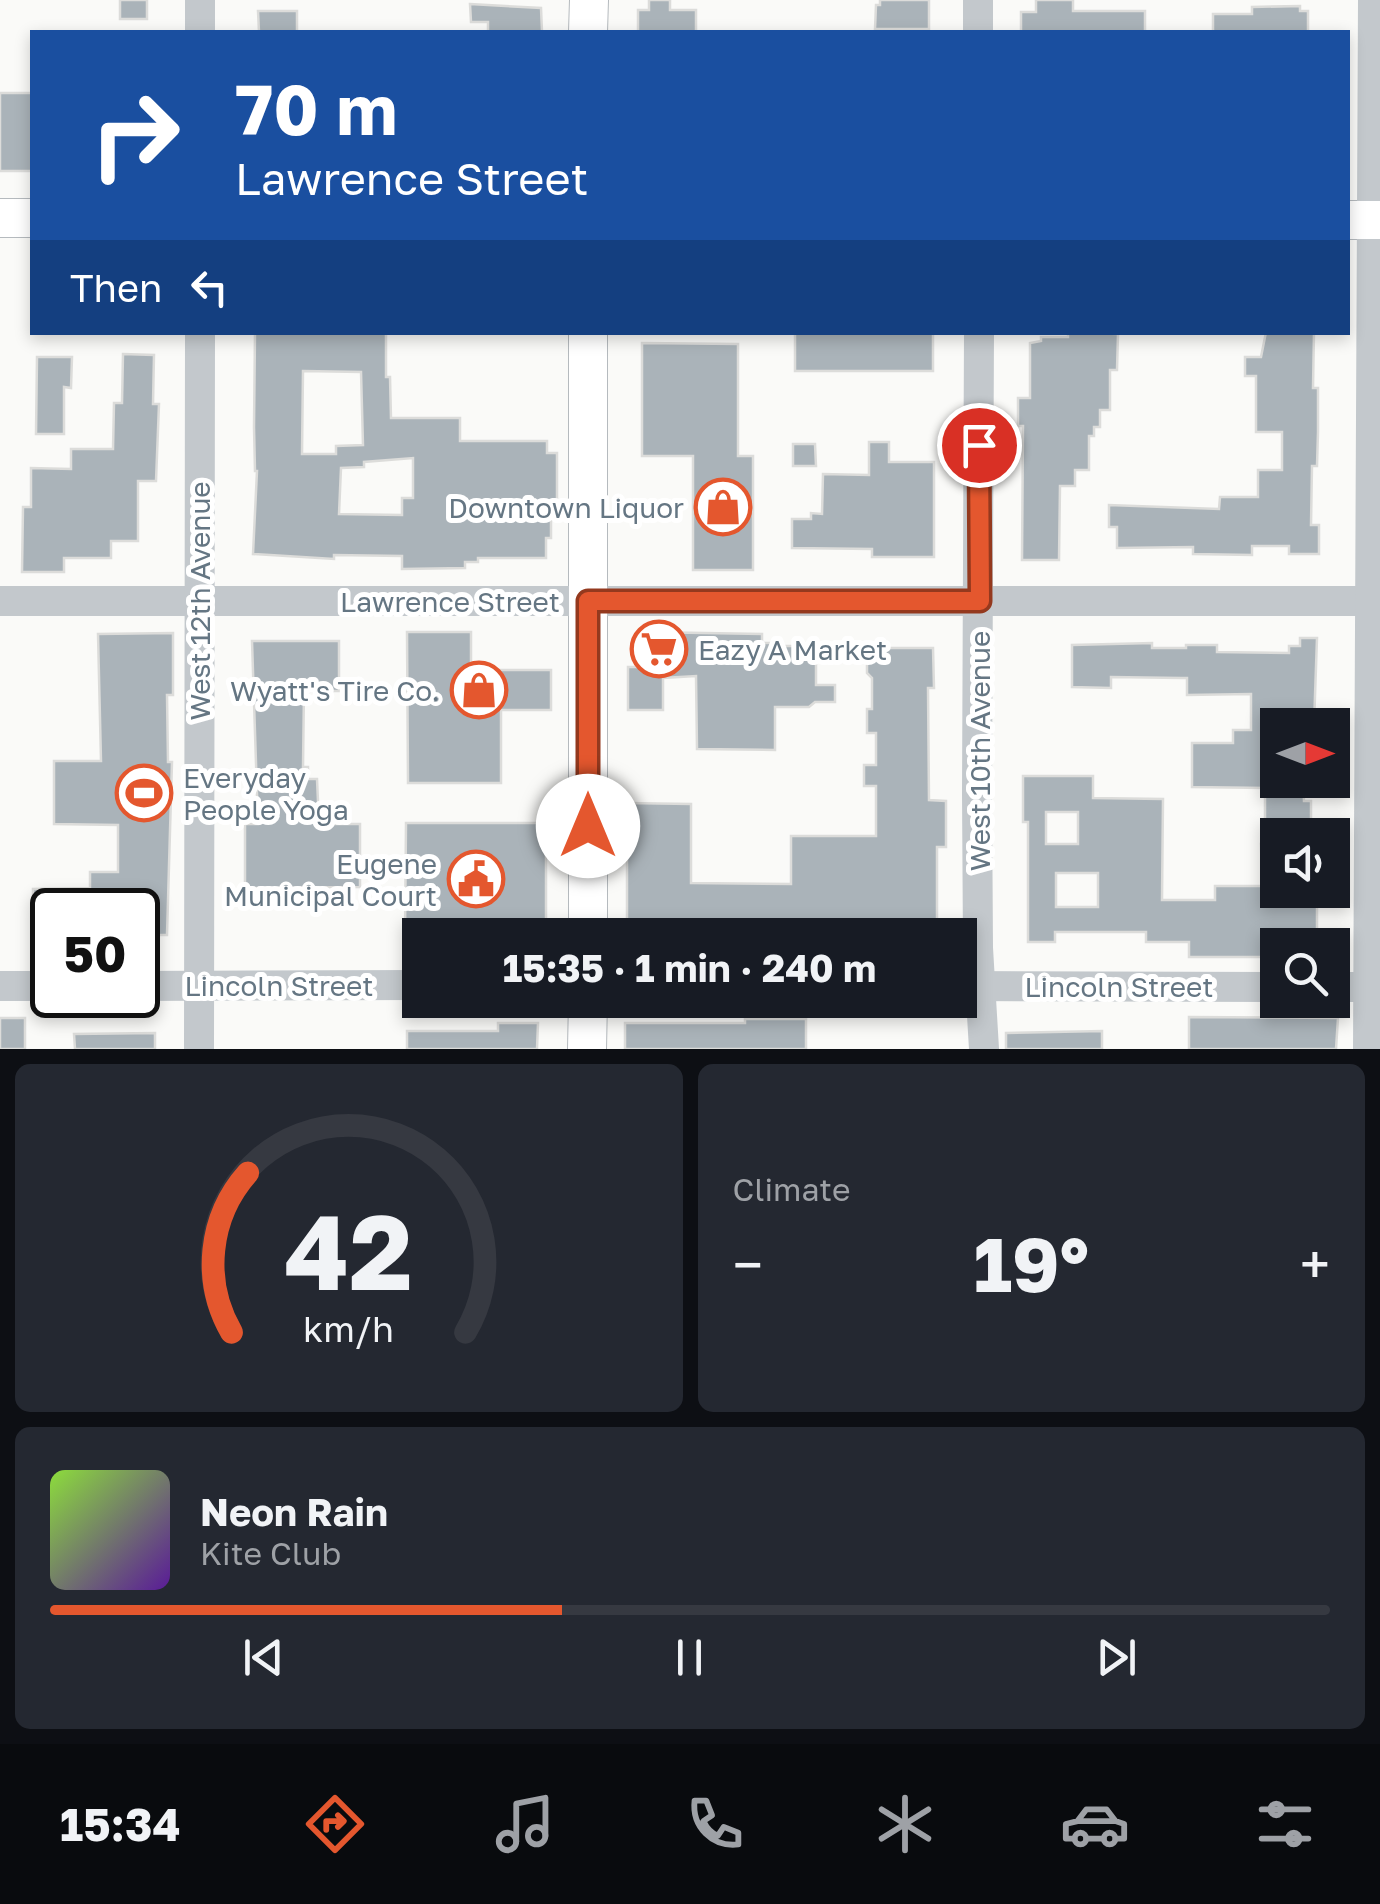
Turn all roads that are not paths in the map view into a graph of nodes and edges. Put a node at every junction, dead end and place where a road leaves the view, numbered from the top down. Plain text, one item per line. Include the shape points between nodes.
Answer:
1 (200, 0) edge
2 (588, 0) edge
3 (978, 0) edge
4 (1373, 0) edge
5 (200, 30) edge
6 (588, 30) edge
7 (978, 30) edge
8 (0, 218) edge
9 (30, 218) edge
10 (1366, 220) edge
11 (200, 335) edge
12 (588, 335) edge
13 (979, 335) edge
14 (0, 601) edge
15 (199, 601) junction
16 (588, 601) junction
17 (980, 601) junction
18 (1375, 601) edge
19 (588, 918) edge
20 (973, 918) edge
21 (402, 985) edge
22 (0, 986) edge
23 (30, 986) edge
24 (160, 986) edge
25 (199, 986) junction
26 (977, 986) edge
27 (1260, 987) edge
28 (1374, 987) edge
29 (977, 1015) edge
30 (588, 1018) edge
31 (198, 1049) edge
32 (587, 1049) edge
33 (984, 1049) edge
34 (1368, 1049) edge

1 - 5 street
2 - 6 main road
3 - 7 street
4 - 10 street
8 - 9 main road
10 - 18 street
11 - 15 street, West 12th Avenue
12 - 16 main road
13 - 17 street, West 10th Avenue
14 - 15 street, Lawrence Street
15 - 16 street, Lawrence Street
15 - 25 street, West 12th Avenue
16 - 17 street, Lawrence Street
16 - 19 main road
17 - 18 street, Lawrence Street
17 - 20 street, West 10th Avenue
18 - 28 street
21 - 25 street, Lincoln Street
22 - 23 street
24 - 25 street, Lincoln Street
25 - 31 street, West 12th Avenue
26 - 27 street, Lincoln Street
28 - 34 street
29 - 33 street, West 10th Avenue
30 - 32 main road

